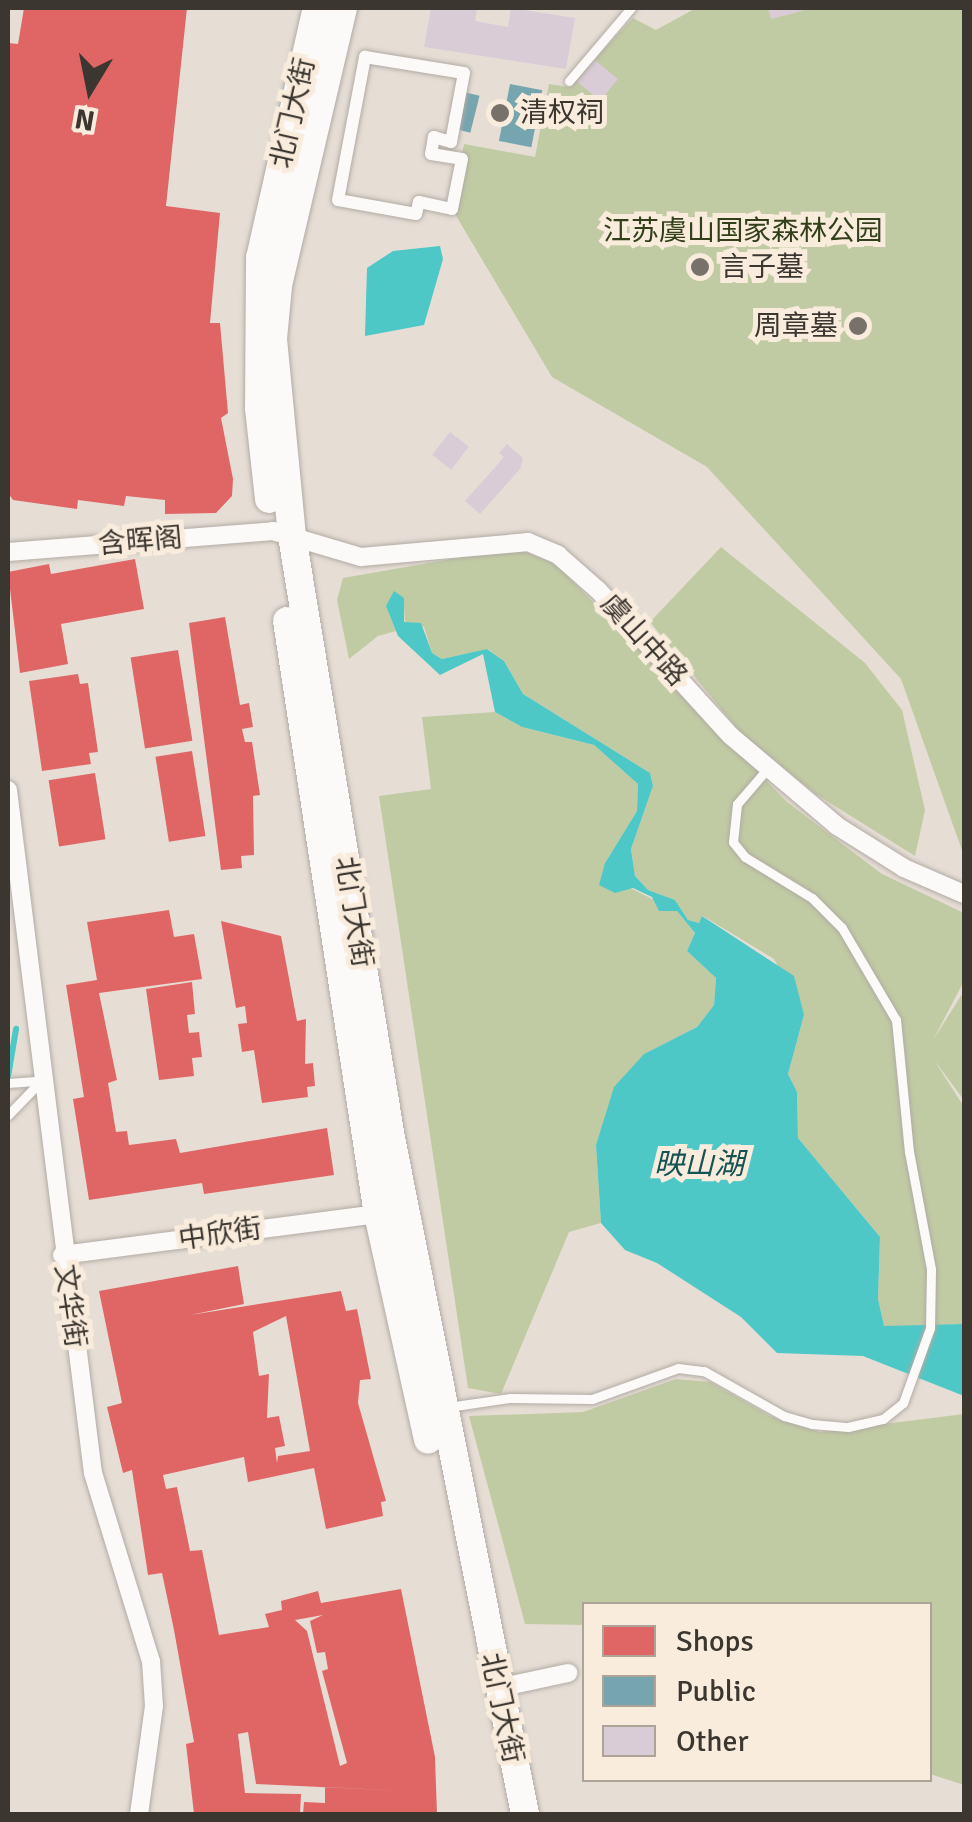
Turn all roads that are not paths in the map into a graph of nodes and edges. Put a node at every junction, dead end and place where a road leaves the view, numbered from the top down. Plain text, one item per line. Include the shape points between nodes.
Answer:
1 (316, 8) edge
2 (343, 8) edge
3 (631, 8) edge
4 (569, 82) dead end
5 (416, 214) joint
6 (282, 534) junction
7 (8, 552) edge
8 (768, 768) junction
9 (8, 790) edge
10 (14, 873) edge
11 (964, 894) edge
12 (41, 1081) junction
13 (8, 1083) edge
14 (8, 1115) edge
15 (378, 1214) junction
16 (62, 1255) junction
17 (440, 1408) junction
18 (568, 1673) dead end
19 (498, 1688) junction
20 (139, 1814) edge
21 (509, 1814) edge
22 (525, 1814) edge

1 - 6 main road, 北门大街 via 260,258 259,408
2 - 6 main road, 北门大街 via 276,304
3 - 4 lane
5 - 5 street via 338,200 365,57 464,73 451,142 434,138 432,154 462,159 452,209 419,202
6 - 7 street, 含晖阁
6 - 8 street, 虞山中路 via 361,557 499,542 528,542 558,555
6 - 15 main road, 北门大街
6 - 17 main road, 北门大街
8 - 11 street, 虞山中路 via 836,826 904,868
8 - 17 lane via 737,804 733,842 842,928 896,1020 909,1152 931,1270 930,1328 904,1403 882,1420 848,1427 812,1424 784,1416 704,1371 678,1368 592,1398 510,1398
9 - 10 street, 文华街
10 - 12 street, 文华街
12 - 13 lane
12 - 14 lane
12 - 16 street, 文华街
15 - 16 street, 中欣街
15 - 21 main road, 北门大街
16 - 20 street, 文华街 via 93,1473 151,1660 154,1706
17 - 19 main road, 北门大街
18 - 19 street
19 - 22 main road, 北门大街

